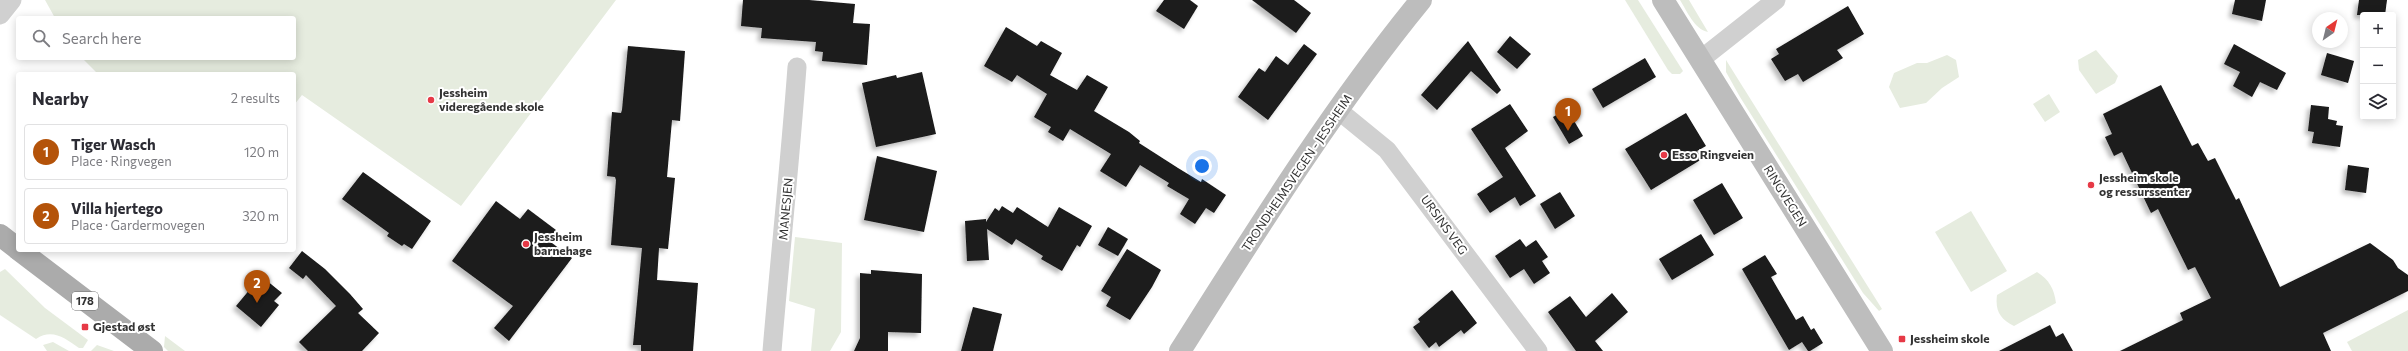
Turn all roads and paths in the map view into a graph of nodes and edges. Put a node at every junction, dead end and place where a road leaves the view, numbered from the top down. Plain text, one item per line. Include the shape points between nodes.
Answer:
1 (12, 0) edge
2 (1421, 0) edge
3 (1663, 0) edge
4 (1776, 0) edge
5 (0, 14) edge
6 (1700, 60) junction
7 (797, 67) dead end
8 (1338, 110) junction
9 (0, 235) edge
10 (16, 248) edge
11 (22, 252) edge
12 (152, 351) edge
13 (772, 351) edge
14 (1180, 351) edge
15 (1538, 351) edge
16 (1882, 351) edge

1 - 5 street
2 - 8 main road, TRONDHEIMSVEGEN - JESSHEIM
3 - 6 main road, RINGVEGEN
4 - 6 street
6 - 16 main road, RINGVEGEN
7 - 13 street, MANESJEN
8 - 14 main road, TRONDHEIMSVEGEN - JESSHEIM via 1273,204
8 - 15 street, URSINS VEG via 1386,150
9 - 10 main road, 178
11 - 12 main road, 178

